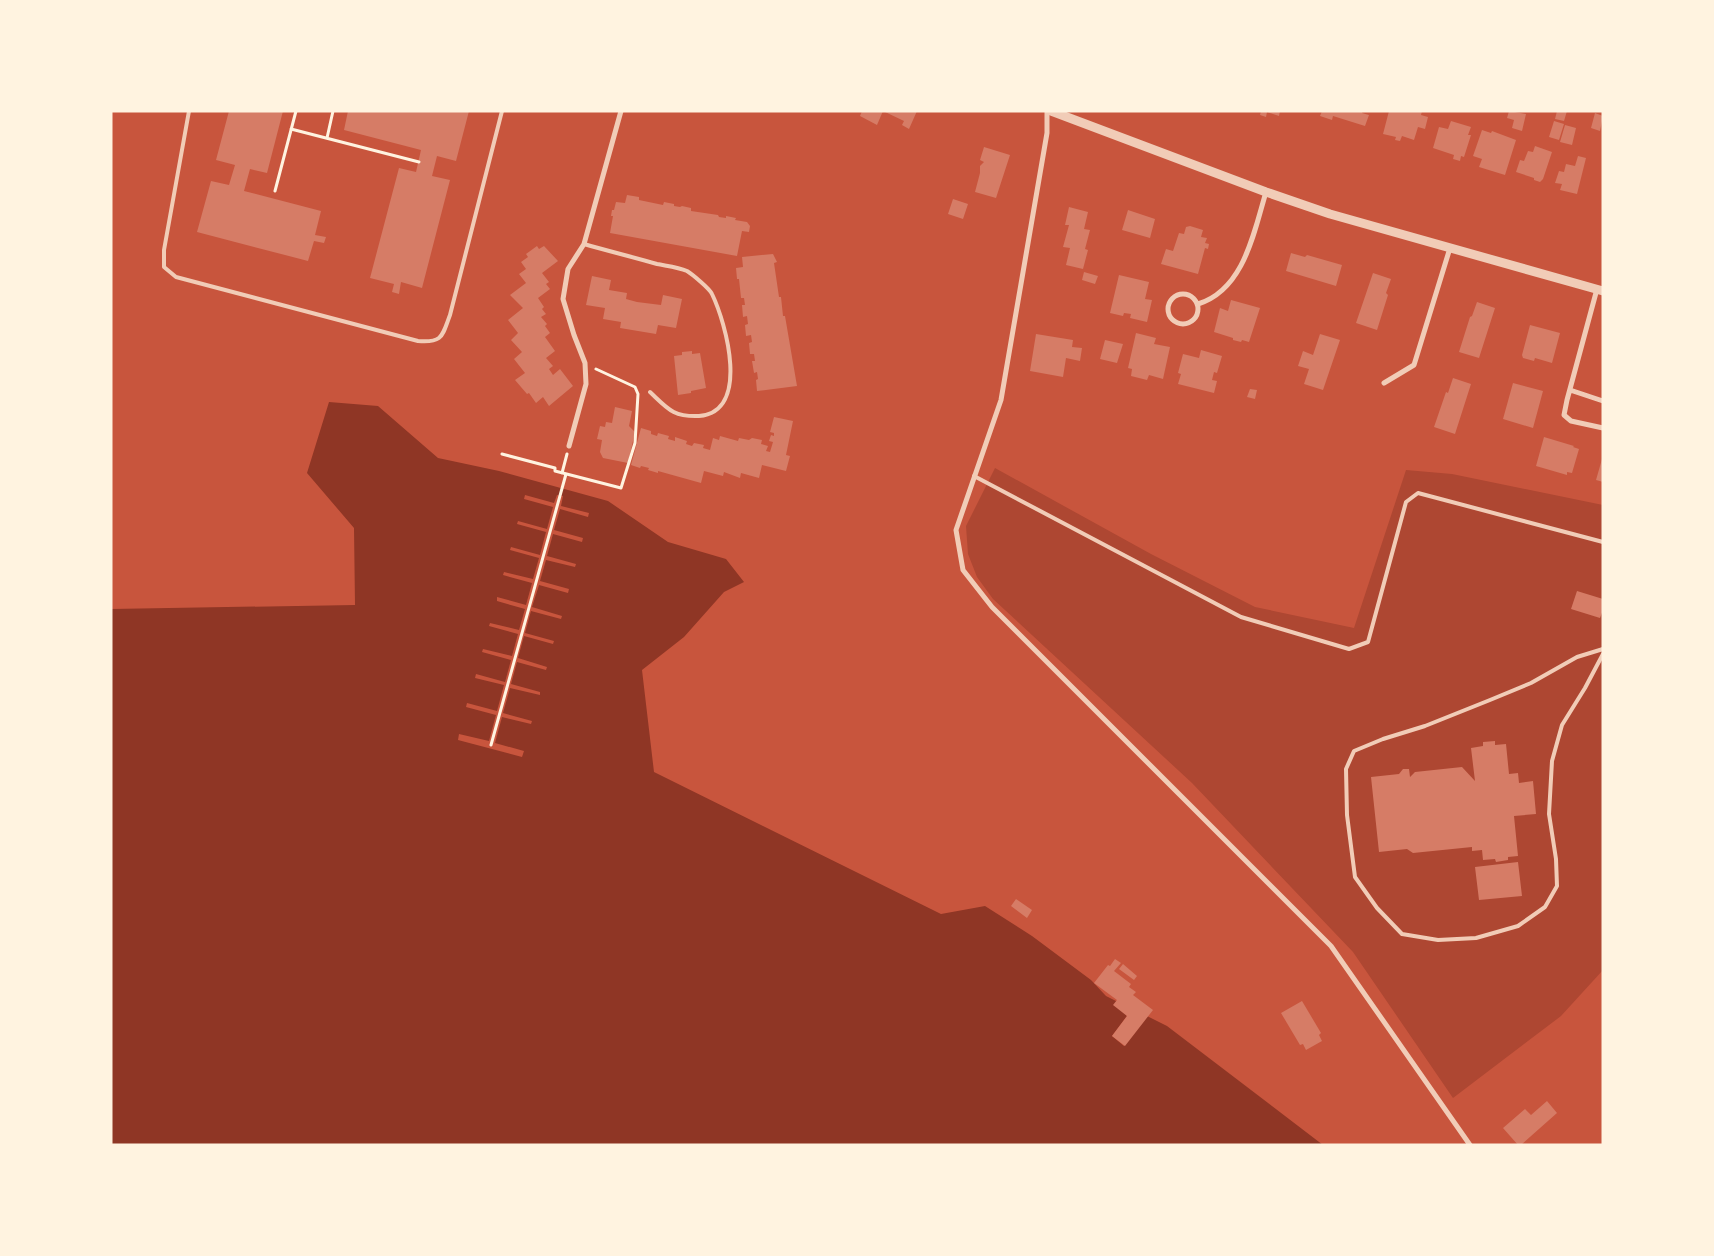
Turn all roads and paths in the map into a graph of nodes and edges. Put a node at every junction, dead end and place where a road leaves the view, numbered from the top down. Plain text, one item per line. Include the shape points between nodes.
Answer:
1 (189, 111) edge
2 (296, 111) edge
3 (333, 111) edge
4 (502, 111) edge
5 (622, 111) edge
6 (1049, 111) edge
7 (291, 128) junction
8 (327, 138) junction
9 (419, 162) dead end
10 (275, 191) dead end
11 (1266, 192) junction
12 (584, 244) junction
13 (1450, 248) junction
14 (1600, 290) edge
15 (1198, 304) junction
16 (585, 366) junction
17 (1384, 383) dead end
18 (1570, 390) junction
19 (650, 392) dead end
20 (1603, 401) edge
21 (1603, 428) edge
22 (569, 446) joint
23 (502, 454) dead end
24 (564, 473) junction
25 (974, 476) junction
26 (1603, 542) edge
27 (1603, 649) edge
28 (1603, 654) edge
29 (491, 745) dead end
30 (1470, 1145) edge

1 - 4 lane via 164,250 164,267 176,277 418,342 432,342 442,336 450,314
2 - 7 path
3 - 8 path
5 - 12 street
6 - 11 street
6 - 25 street via 1001,400
7 - 8 path
7 - 10 path
8 - 9 path
11 - 13 street
11 - 15 street via 1250,244 1229,284
12 - 16 street via 568,269 563,300
12 - 19 lane via 688,272 711,292 730,364 729,392 720,408 708,415 672,413
13 - 14 street
13 - 17 street via 1414,364
14 - 18 street
15 - 15 street via 1190,295 1178,294 1169,302 1168,314 1176,323 1188,323 1197,316
16 - 22 street via 586,384
16 - 24 path via 635,387 638,394 634,444 621,488
18 - 20 street
18 - 21 street via 1564,415 1571,422
22 - 24 path
23 - 24 path
24 - 29 path
25 - 26 lane via 1241,617 1349,649 1368,642 1406,502 1418,493
25 - 30 street via 956,530 963,570 992,607 1331,946
27 - 28 lane via 1577,657 1531,683 1490,700 1354,751 1346,770 1347,815 1355,877 1377,908 1402,934 1438,940 1476,938 1518,926 1545,906 1557,886 1549,814 1552,761 1562,725

